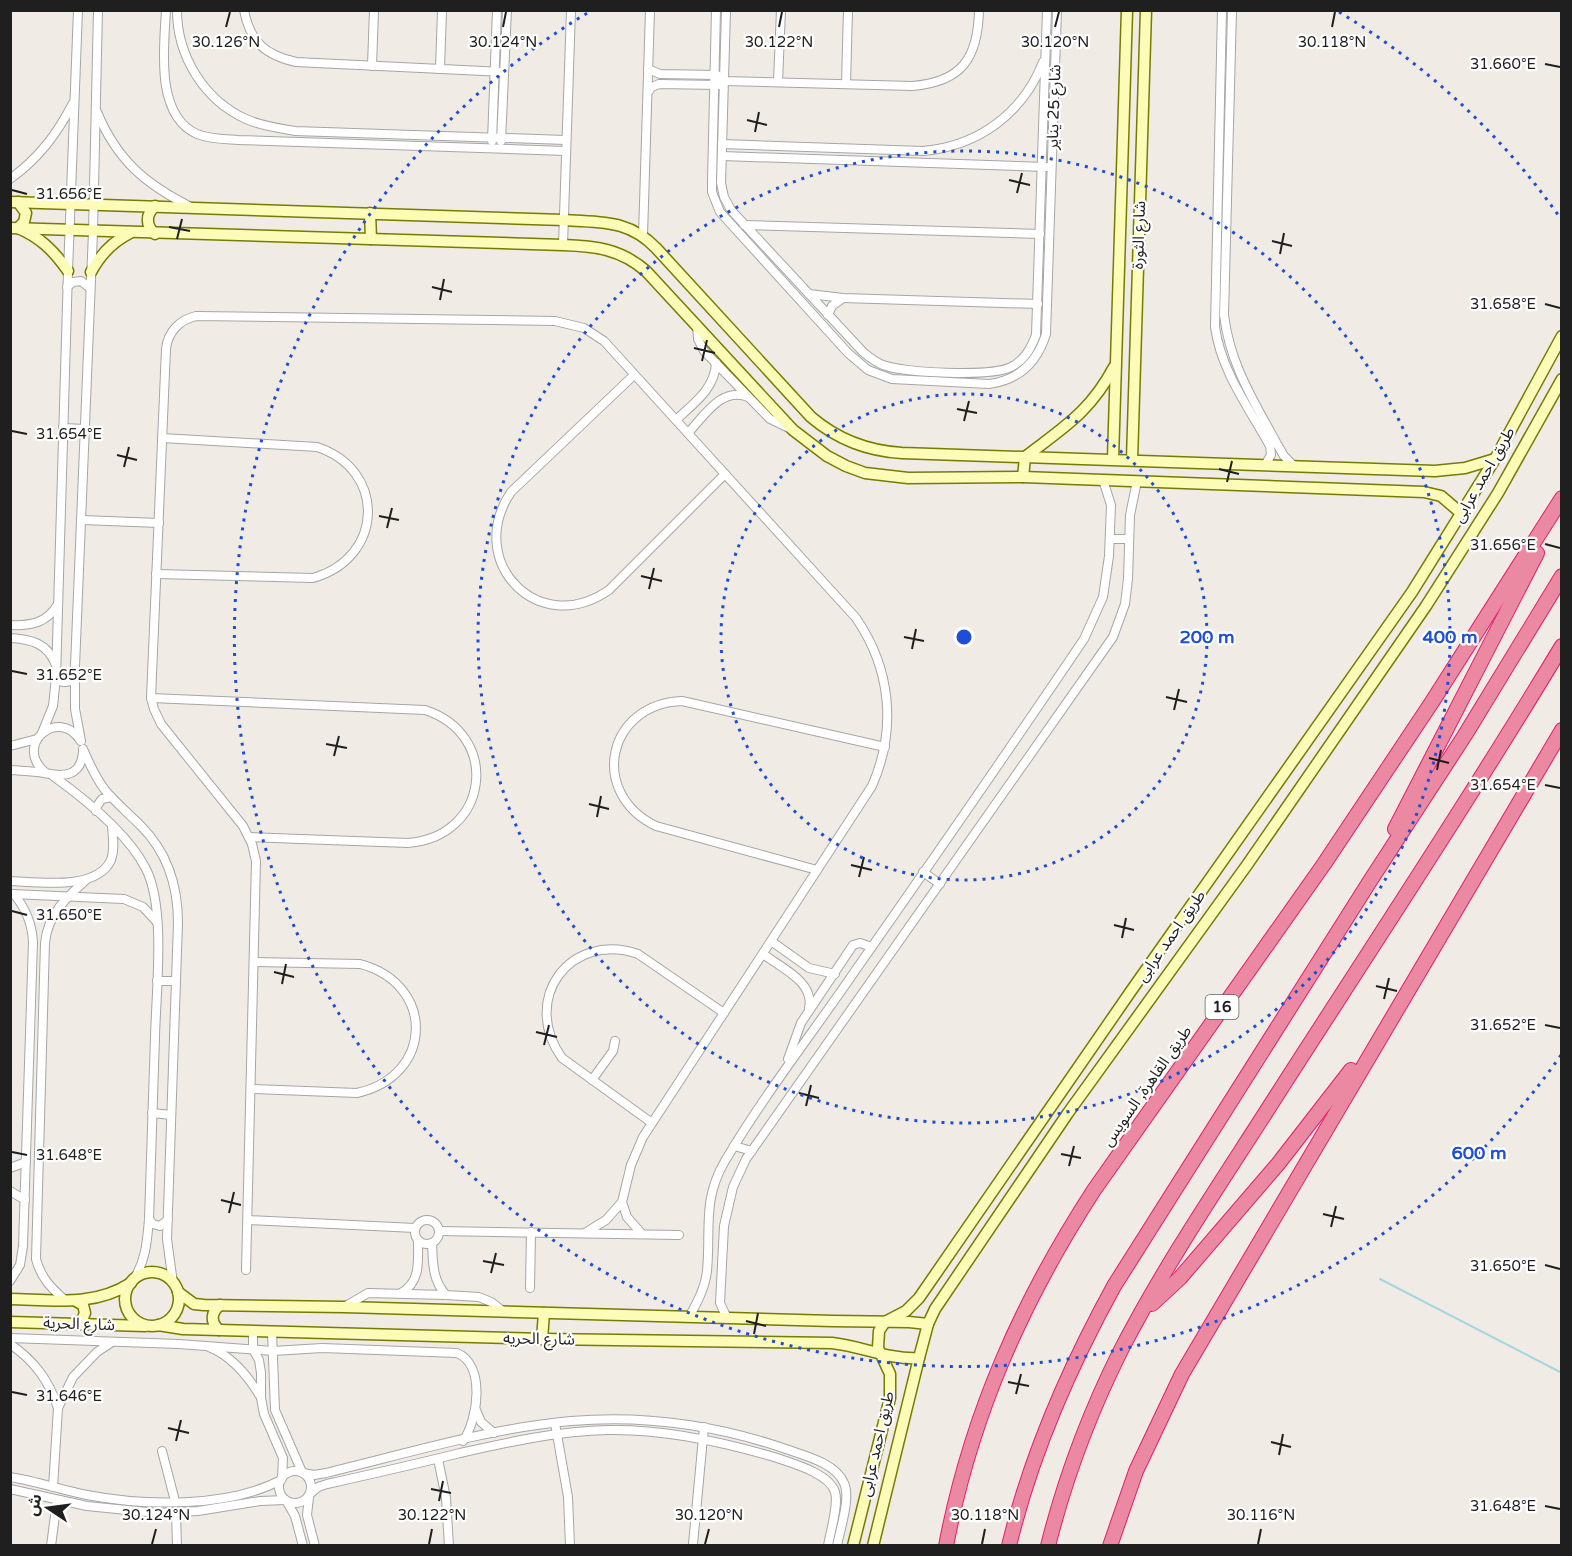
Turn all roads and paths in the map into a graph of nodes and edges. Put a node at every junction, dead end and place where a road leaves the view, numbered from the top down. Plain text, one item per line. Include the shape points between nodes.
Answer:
1 (78, 10) edge
2 (98, 10) edge
3 (166, 10) edge
4 (177, 10) edge
5 (244, 10) edge
6 (374, 10) edge
7 (442, 10) edge
8 (497, 10) edge
9 (507, 10) edge
10 (571, 10) edge
11 (650, 10) edge
12 (716, 10) edge
13 (726, 10) edge
14 (781, 10) edge
15 (848, 10) edge
16 (979, 10) edge
17 (1047, 10) edge
18 (1057, 10) edge
19 (1127, 10) edge
20 (1146, 10) edge
21 (1222, 10) edge
22 (1232, 10) edge
23 (165, 33) junction
24 (179, 33) junction
25 (1046, 55) junction
26 (372, 66) junction
27 (440, 69) junction
28 (648, 69) junction
29 (495, 72) junction
30 (504, 72) junction
31 (714, 75) junction
32 (724, 81) junction
33 (778, 82) junction
34 (846, 84) junction
35 (714, 86) junction
36 (648, 92) junction
37 (75, 99) junction
38 (96, 110) junction
39 (492, 137) junction
40 (502, 138) junction
41 (566, 140) junction
42 (722, 144) junction
43 (492, 148) junction
44 (501, 149) junction
45 (566, 151) junction
46 (923, 151) junction
47 (722, 156) junction
48 (923, 162) junction
49 (1042, 166) junction
50 (1052, 167) junction
51 (10, 179) edge
52 (1121, 186) junction
53 (1140, 186) junction
54 (722, 190) junction
55 (712, 192) junction
56 (14, 202) edge
57 (70, 204) junction
58 (93, 204) junction
59 (155, 206) junction
60 (193, 208) junction
61 (370, 213) junction
62 (564, 220) junction
63 (744, 225) junction
64 (14, 228) edge
65 (70, 231) junction
66 (93, 232) junction
67 (130, 233) junction
68 (155, 234) junction
69 (1040, 234) junction
70 (643, 235) junction
71 (371, 238) junction
72 (563, 245) junction
73 (785, 269) junction
74 (68, 271) junction
75 (91, 272) junction
76 (778, 277) junction
77 (795, 279) junction
78 (68, 287) junction
79 (787, 287) junction
80 (90, 288) junction
81 (809, 294) junction
82 (843, 298) junction
83 (1038, 304) junction
84 (828, 315) junction
85 (697, 325) junction
86 (731, 331) junction
87 (1562, 336) edge
88 (717, 347) junction
89 (716, 363) junction
90 (1115, 364) junction
91 (634, 375) junction
92 (1562, 379) edge
93 (709, 388) junction
94 (749, 397) junction
95 (720, 400) junction
96 (676, 420) junction
97 (63, 428) junction
98 (85, 429) junction
99 (793, 430) junction
100 (688, 433) junction
101 (162, 438) junction
102 (1025, 457) junction
103 (1113, 459) junction
104 (1495, 459) junction
105 (1132, 460) junction
106 (1265, 465) junction
107 (1293, 465) junction
108 (1385, 470) junction
109 (724, 474) junction
110 (1023, 477) junction
111 (1103, 480) junction
112 (1137, 481) junction
113 (1385, 490) junction
114 (1562, 499) edge
115 (1462, 514) junction
116 (81, 520) junction
117 (159, 523) junction
118 (1110, 538) junction
119 (1129, 539) junction
120 (156, 574) junction
121 (1562, 576) edge
122 (58, 602) junction
123 (11, 625) edge
124 (11, 638) edge
125 (1562, 646) edge
126 (56, 666) junction
127 (1359, 668) junction
128 (75, 675) junction
129 (56, 677) junction
130 (1375, 680) junction
131 (152, 698) junction
132 (1562, 730) edge
133 (39, 736) junction
134 (1562, 743) edge
135 (82, 745) junction
136 (10, 746) edge
137 (885, 747) junction
138 (1542, 762) junction
139 (10, 770) edge
140 (49, 775) junction
141 (111, 797) junction
142 (96, 811) junction
143 (112, 827) junction
144 (249, 837) junction
145 (817, 870) junction
146 (923, 872) junction
147 (86, 880) junction
148 (10, 881) edge
149 (1370, 881) junction
150 (940, 884) junction
151 (12, 894) edge
152 (68, 896) junction
153 (157, 923) junction
154 (33, 934) junction
155 (46, 934) junction
156 (771, 941) junction
157 (872, 947) junction
158 (763, 954) junction
159 (254, 962) junction
160 (809, 968) junction
161 (835, 974) junction
162 (157, 981) junction
163 (176, 981) junction
164 (801, 982) junction
165 (809, 1010) junction
166 (724, 1013) junction
167 (1390, 1017) junction
168 (615, 1041) dead end
169 (784, 1069) junction
170 (592, 1080) junction
171 (251, 1089) junction
172 (152, 1113) junction
173 (28, 1114) junction
174 (40, 1114) junction
175 (171, 1115) junction
176 (652, 1123) junction
177 (735, 1146) junction
178 (752, 1151) junction
179 (26, 1162) junction
180 (10, 1168) edge
181 (10, 1191) edge
182 (25, 1200) junction
183 (622, 1202) junction
184 (149, 1220) junction
185 (168, 1220) junction
186 (248, 1220) junction
187 (415, 1228) junction
188 (439, 1231) junction
189 (531, 1232) junction
190 (585, 1233) junction
191 (642, 1234) junction
192 (679, 1235) dead end
193 (418, 1241) junction
194 (432, 1243) junction
195 (23, 1246) junction
196 (36, 1247) junction
197 (246, 1270) dead end
198 (417, 1274) junction
199 (434, 1274) junction
200 (10, 1281) edge
201 (133, 1281) junction
202 (176, 1287) junction
203 (530, 1288) dead end
204 (400, 1293) junction
205 (446, 1295) junction
206 (10, 1299) edge
207 (71, 1301) junction
208 (220, 1305) junction
209 (344, 1307) junction
210 (504, 1312) junction
211 (544, 1313) junction
212 (1141, 1313) junction
213 (689, 1317) junction
214 (727, 1318) junction
215 (833, 1321) junction
216 (10, 1322) edge
217 (885, 1322) junction
218 (75, 1324) junction
219 (928, 1324) junction
220 (152, 1325) junction
221 (219, 1330) junction
222 (254, 1331) junction
223 (272, 1332) junction
224 (10, 1338) edge
225 (542, 1340) junction
226 (112, 1342) junction
227 (832, 1343) junction
228 (10, 1344) edge
229 (205, 1346) junction
230 (253, 1349) junction
231 (273, 1351) junction
232 (880, 1353) junction
233 (919, 1358) junction
234 (261, 1398) junction
235 (890, 1398) junction
236 (907, 1403) junction
237 (475, 1406) junction
238 (58, 1408) junction
239 (555, 1423) junction
240 (704, 1427) junction
241 (494, 1433) junction
242 (557, 1434) junction
243 (703, 1440) junction
244 (462, 1441) junction
245 (162, 1450) dead end
246 (438, 1459) junction
247 (812, 1459) junction
248 (808, 1470) junction
249 (302, 1472) junction
250 (10, 1477) edge
251 (281, 1479) junction
252 (845, 1484) junction
253 (53, 1487) junction
254 (10, 1489) edge
255 (835, 1491) junction
256 (310, 1495) junction
257 (57, 1500) junction
258 (285, 1500) junction
259 (178, 1501) junction
260 (179, 1513) junction
261 (833, 1515) junction
262 (842, 1517) junction
263 (693, 1544) dead end
264 (51, 1545) edge
265 (177, 1545) edge
266 (303, 1545) edge
267 (315, 1545) edge
268 (450, 1545) edge
269 (570, 1545) edge
270 (828, 1545) edge
271 (837, 1545) edge
272 (853, 1545) edge
273 (873, 1545) edge
274 (946, 1545) edge
275 (1009, 1545) edge
276 (1048, 1545) edge
277 (1110, 1545) edge

1 - 37 street
2 - 38 street
3 - 23 street
4 - 24 street
5 - 26 street via 252,36 272,54 296,62
6 - 26 street
7 - 27 street
8 - 29 street
9 - 30 street
10 - 41 street
11 - 28 street
12 - 31 street
13 - 32 street
14 - 33 street
15 - 34 street
16 - 34 street via 979,33 972,52 952,75 923,85
17 - 25 street, شارع 25 يناير
18 - 50 street, شارع 25 يناير
19 - 52 street, شارع الثورة
20 - 53 street, شارع الثورة
21 - 106 street via 1215,327 1221,357 1270,447
22 - 107 street via 1226,333 1235,364 1281,451
23 - 24 street
23 - 43 street via 166,83 172,110 188,129 199,135 238,140
24 - 39 street via 192,68 214,98 262,125 295,130
25 - 46 street via 1027,93 997,124 960,144
25 - 49 street, شارع 25 يناير
26 - 27 street
27 - 29 street
28 - 31 street via 660,74
28 - 36 street
29 - 30 street
29 - 39 street
30 - 40 street
31 - 32 street
31 - 35 street
32 - 33 street
32 - 35 street
32 - 42 street
33 - 34 street
35 - 36 street via 659,84
35 - 55 street
36 - 70 street
37 - 51 street via 52,139
37 - 57 street
38 - 58 street
38 - 60 street via 105,131 133,169
39 - 40 street
39 - 43 street
40 - 41 street
40 - 44 street
41 - 45 street
42 - 46 street
42 - 47 street
43 - 44 street
44 - 45 street
45 - 62 street
46 - 48 street
47 - 48 street
47 - 54 street
48 - 49 street
49 - 50 street
49 - 69 street, شارع 25 يناير
50 - 79 street, شارع 25 يناير via 1046,334 1035,359 1015,377 989,384 879,375 857,362
52 - 53 street
52 - 90 street, شارع الثورة
53 - 105 street, شارع الثورة
54 - 55 street
54 - 63 street, شارع 25 يناير via 731,210
55 - 76 street, شارع 25 يناير via 726,221
56 - 57 street
56 - 64 street via 25,209 26,218
57 - 58 street
57 - 65 street
58 - 59 street
58 - 66 street
59 - 60 street
59 - 68 street via 147,220
60 - 61 street
61 - 62 street
61 - 71 street
62 - 70 street via 614,224
62 - 72 street
63 - 69 street
63 - 73 street, شارع 25 يناير
64 - 65 street
64 - 74 street via 33,234 46,244
65 - 66 street
65 - 74 street
66 - 67 street
66 - 75 street
67 - 68 street
67 - 75 street via 110,246
68 - 71 street
69 - 83 street, شارع 25 يناير
70 - 86 street
71 - 72 street
72 - 85 street via 605,249 627,256
73 - 76 street
73 - 77 street, شارع 25 يناير
74 - 78 street
75 - 80 street
76 - 79 street, شارع 25 يناير
77 - 79 street
77 - 81 street, شارع 25 يناير
78 - 80 street via 77,281
78 - 97 street
80 - 98 street
81 - 82 street
81 - 84 street, شارع 25 يناير
82 - 83 street
82 - 84 street
83 - 84 street, شارع 25 يناير via 1036,335 1027,355 1010,368 988,373 883,365 863,352
85 - 88 street
85 - 89 street via 699,343
86 - 88 street
86 - 102 street via 825,429 855,445 889,452
87 - 104 street, طريق احمد عرابى
88 - 99 street
89 - 93 street
89 - 94 street
90 - 102 street via 1090,404
90 - 103 street, شارع الثورة
91 - 96 street
91 - 101 street via 597,336 562,322 196,316 180,323 167,343
91 - 109 street via 505,501 496,524 496,542 500,560 512,581 530,597 553,605 577,605 599,597
92 - 130 street, طريق احمد عرابى via 1486,512
93 - 95 street
93 - 96 street
94 - 95 street via 734,394
94 - 99 street via 774,422
95 - 100 street
96 - 100 street
97 - 98 street
97 - 122 street
98 - 116 street
99 - 110 street via 827,456 865,472 908,478
100 - 109 street
101 - 117 street
101 - 120 street via 328,450 348,464 362,484 368,520 354,553 336,569 313,578
102 - 103 street
102 - 110 street
103 - 105 street
104 - 108 street via 1456,470
104 - 115 street, طريق احمد عرابى
105 - 106 street
106 - 107 street
107 - 108 street
108 - 113 street
109 - 137 street via 864,629 881,666 886,693
110 - 111 street
111 - 112 street
111 - 118 street via 1111,505
112 - 113 street
112 - 119 street
113 - 115 street via 1433,493
114 - 149 highway
114 - 274 highway, طريق القاهرة, السويس / 16 via 1324,864 1107,1170 1059,1245 1027,1303 988,1394 966,1459
115 - 127 street, طريق احمد عرابى
116 - 117 street
116 - 128 street
117 - 120 street
118 - 119 street
118 - 146 street via 1103,597 1084,639
119 - 150 street via 1125,604 1113,637
120 - 131 street
121 - 149 highway
122 - 123 street via 39,622
122 - 126 street
123 - 124 street
124 - 126 street via 39,643
125 - 212 highway
126 - 129 street
127 - 130 street
127 - 217 street, طريق احمد عرابى via 919,1298 906,1311
128 - 129 street via 66,682
128 - 135 street via 75,709
129 - 133 street via 52,706
130 - 219 street, طريق احمد عرابى via 1068,1113
131 - 144 street via 161,724
131 - 144 street via 424,710 457,727 471,747 477,771 474,796 453,826 432,839 408,843
132 - 138 highway
133 - 135 street via 63,727 77,735
133 - 136 street
133 - 140 street via 36,762
134 - 138 street
135 - 140 street via 82,757 75,770
135 - 141 street via 92,770
137 - 145 street via 872,786
137 - 145 street via 682,700 648,708 623,732 614,759 616,780 624,800 644,820
138 - 167 highway
139 - 140 street
140 - 142 street
141 - 142 street via 102,799
141 - 163 street via 151,837 170,871 178,910
142 - 143 street
143 - 147 street via 111,859 101,872
143 - 153 street via 146,870 155,895
144 - 159 street via 257,869
145 - 156 street
146 - 150 street
146 - 157 street
147 - 148 street
147 - 152 street
149 - 275 highway via 1100,1311 1048,1424
150 - 178 street
151 - 152 street
151 - 154 street via 27,912
152 - 153 street via 124,899 143,907
152 - 155 street via 54,913
153 - 162 street
154 - 155 street via 39,930
154 - 173 street
155 - 174 street
156 - 158 street
156 - 160 street
157 - 161 street via 853,945
157 - 169 street
158 - 164 street
158 - 166 street
159 - 171 street
159 - 171 street via 360,964 375,968 389,975 409,999 416,1028 408,1060 386,1083 372,1090 357,1093
160 - 161 street
160 - 164 street
161 - 165 street
162 - 163 street
162 - 172 street
163 - 175 street
164 - 165 street via 809,992
165 - 169 street
166 - 170 street via 638,954 598,949 573,960 555,981 546,1007 546,1021 551,1041 562,1058
166 - 176 street
167 - 212 highway via 1296,1143 1180,1278
167 - 277 highway via 1182,1374 1136,1471
168 - 170 street via 613,1051
169 - 177 street
170 - 176 street
171 - 186 street
172 - 175 street
172 - 184 street
173 - 174 street
173 - 179 street
174 - 196 street
175 - 185 street
176 - 183 street via 636,1152
177 - 178 street
177 - 213 street via 719,1172 710,1198 707,1271
178 - 214 street via 732,1187 724,1226 720,1303
179 - 180 street
179 - 182 street
181 - 182 street
182 - 195 street
183 - 190 street via 606,1220
183 - 191 street via 627,1216
184 - 185 street via 160,1226
184 - 201 street via 146,1252
185 - 202 street via 167,1239
186 - 187 street
186 - 197 street
187 - 188 street via 426,1220 433,1221
187 - 193 street
188 - 189 street
188 - 194 street
189 - 190 street
189 - 203 street
190 - 191 street
191 - 192 street
193 - 194 street
193 - 198 street
194 - 199 street
195 - 196 street via 31,1251
195 - 200 street via 20,1265
196 - 207 street via 39,1271 45,1281
198 - 199 street
198 - 204 street
199 - 205 street
201 - 202 street via 154,1272 165,1275
201 - 207 street, شارع الحرية via 109,1295
201 - 220 street via 126,1293 127,1309 133,1318
202 - 208 street, شارع الحريه via 194,1304
202 - 220 street via 175,1313 167,1321
204 - 205 street
204 - 209 street via 368,1293
205 - 210 street via 479,1297
206 - 207 street, شارع الحرية
207 - 218 street via 83,1305 85,1313
208 - 209 street, شارع الحريه
208 - 221 street via 212,1317
209 - 210 street, شارع الحريه
210 - 211 street, شارع الحريه
211 - 213 street, شارع الحريه
211 - 225 street
212 - 276 highway via 1086,1428
213 - 214 street, شارع الحريه
214 - 215 street, شارع الحريه
215 - 217 street, شارع الحريه
215 - 227 street
216 - 218 street, شارع الحرية
217 - 219 street, شارع الحريه
217 - 232 street, طريق احمد عرابى via 877,1336
218 - 220 street, شارع الحرية
219 - 233 street, طريق احمد عرابى
220 - 221 street, شارع الحريه
221 - 222 street, شارع الحريه
222 - 223 street, شارع الحريه
222 - 230 street
223 - 225 street, شارع الحريه
223 - 231 street
224 - 226 street
225 - 227 street, شارع الحريه
226 - 229 street
226 - 238 street via 84,1364
227 - 232 street, شارع الحريه
228 - 238 street via 37,1366
229 - 230 street
229 - 234 street via 238,1366
230 - 231 street
230 - 234 street via 259,1360
231 - 237 street via 311,1348 457,1353 473,1365
231 - 249 street via 274,1410
232 - 233 street, شارع الحريه
232 - 235 street, طريق احمد عرابى via 890,1374
233 - 236 street, طريق احمد عرابى
234 - 251 street via 266,1422 283,1458
235 - 236 street via 900,1395
235 - 272 street, طريق احمد عرابى
236 - 273 street, طريق احمد عرابى
237 - 241 street via 481,1422
237 - 244 street via 472,1425
238 - 253 street
239 - 240 street via 628,1419
239 - 241 street
239 - 242 street
240 - 243 street
240 - 247 street via 759,1440
241 - 244 street
242 - 243 street via 621,1430
242 - 246 street
242 - 269 street via 570,1515
243 - 248 street
243 - 263 street
244 - 249 street via 326,1473
245 - 259 street
246 - 256 street via 327,1484
246 - 268 street
247 - 248 street
247 - 252 street via 837,1472
248 - 255 street via 828,1481
249 - 251 street via 293,1471
249 - 256 street via 310,1479
250 - 253 street
251 - 258 street via 279,1488
251 - 259 street via 242,1494
252 - 255 street
252 - 262 street
253 - 259 street via 119,1499
254 - 257 street
255 - 261 street
256 - 258 street via 299,1503
256 - 267 street via 307,1515
257 - 260 street via 121,1510
257 - 264 street
258 - 260 street
258 - 266 street via 296,1516
259 - 260 street
260 - 265 street
261 - 262 street
261 - 270 street
262 - 271 street

